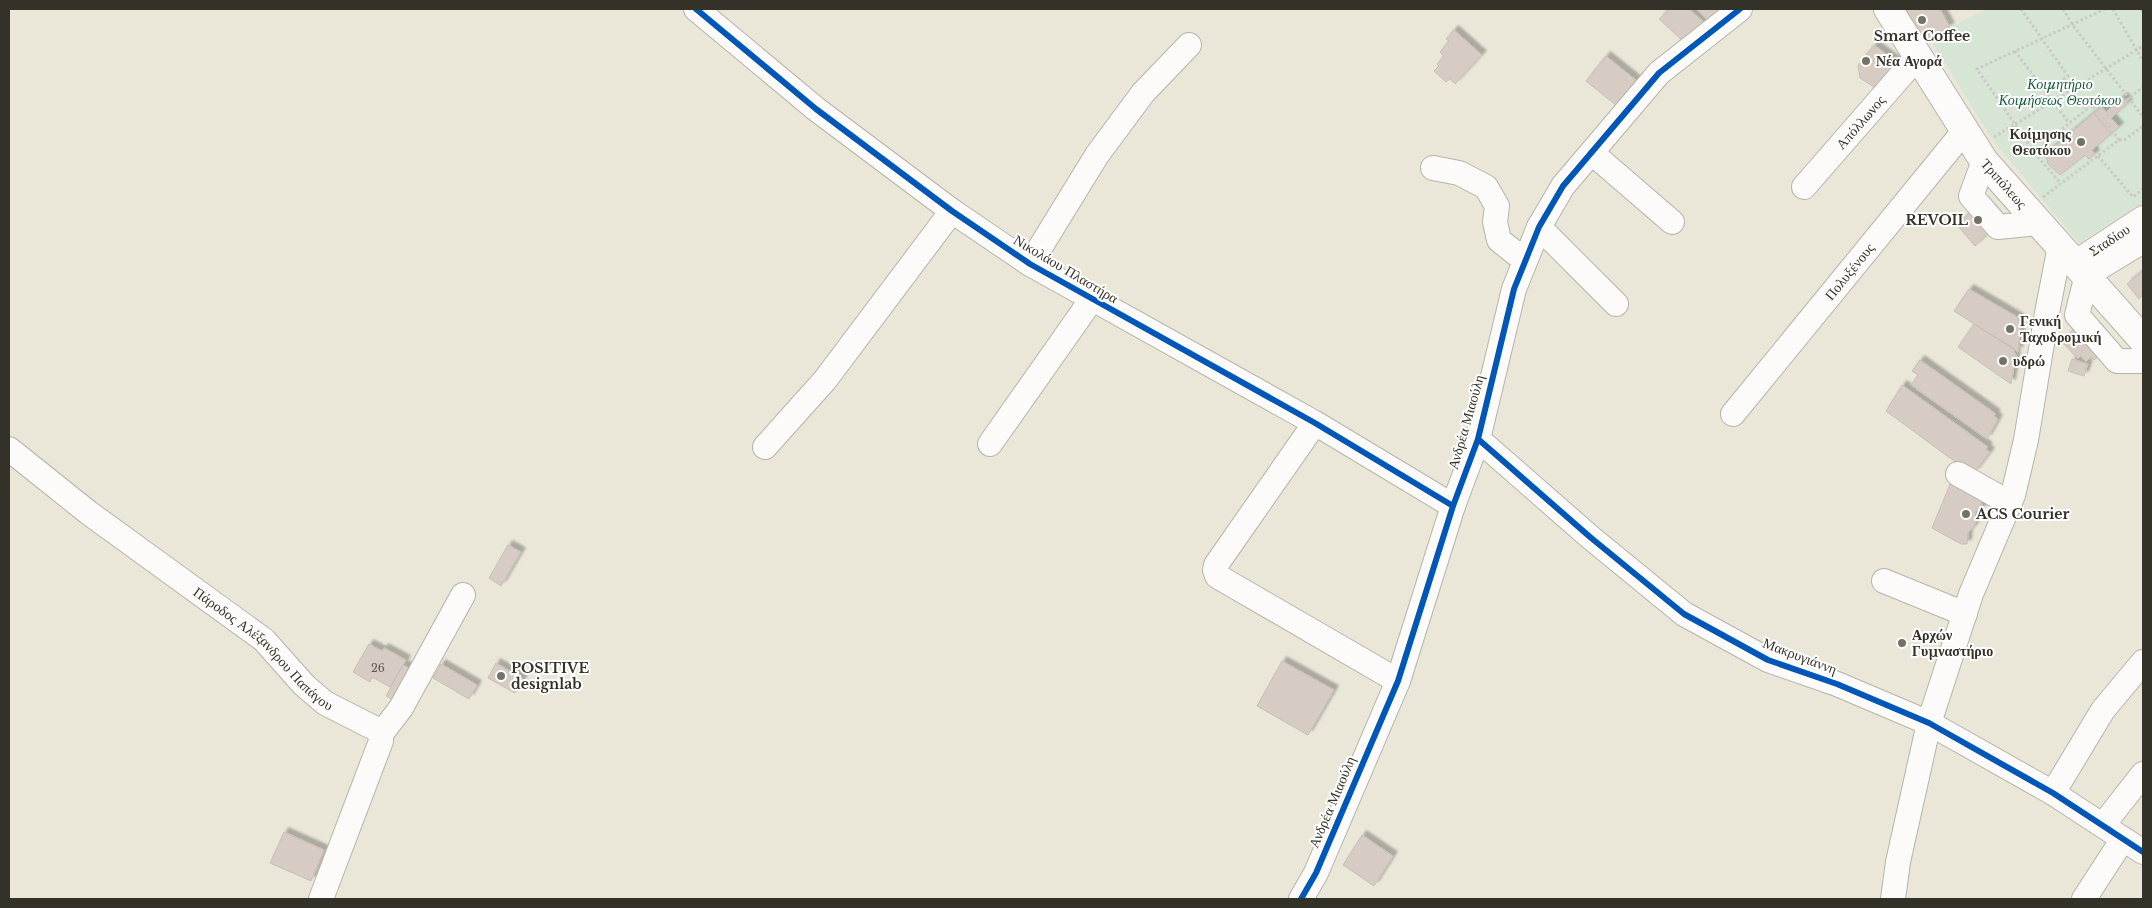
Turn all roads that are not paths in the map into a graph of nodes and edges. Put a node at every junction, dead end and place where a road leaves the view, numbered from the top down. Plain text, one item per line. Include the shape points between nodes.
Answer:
1 (696, 9) edge
2 (1740, 9) edge
3 (1892, 10) edge
4 (1189, 45) dead end
5 (1918, 56) junction
6 (1978, 144) junction
7 (1592, 152) junction
8 (1433, 168) dead end
9 (1804, 187) dead end
10 (952, 211) junction
11 (2143, 218) edge
12 (1672, 222) dead end
13 (1539, 227) junction
14 (2143, 241) edge
15 (1524, 260) junction
16 (2074, 261) junction
17 (1030, 264) junction
18 (1092, 299) junction
19 (1616, 304) dead end
20 (2046, 313) junction
21 (2077, 315) junction
22 (2143, 340) edge
23 (2143, 361) edge
24 (1734, 414) dead end
25 (1315, 424) junction
26 (1478, 439) junction
27 (990, 444) dead end
28 (765, 447) dead end
29 (9, 448) edge
30 (1958, 474) dead end
31 (2010, 502) junction
32 (1454, 506) junction
33 (1884, 581) dead end
34 (462, 594) dead end
35 (1964, 614) junction
36 (2143, 662) edge
37 (1398, 681) junction
38 (1929, 723) junction
39 (381, 734) junction
40 (2143, 774) edge
41 (2054, 793) junction
42 (2103, 825) junction
43 (2123, 838) junction
44 (2143, 852) edge
45 (321, 899) edge
46 (1301, 899) edge
47 (1893, 899) edge
48 (2084, 899) edge

1 - 10 street, Νικολάου Πλαστήρα via 816,109
2 - 7 street, Ανδρέα Μιαούλη via 1659,73
3 - 5 main road, Τριπόλεως
4 - 17 street via 1143,93 1097,155
5 - 6 main road, Τριπόλεως
5 - 9 street, Απόλλωνος
6 - 16 main road, Τριπόλεως via 2039,212
6 - 24 street, Πολυξένους
7 - 12 street
7 - 13 street, Ανδρέα Μιαούλη via 1563,186
8 - 15 street via 1460,173 1486,187 1497,206 1495,222 1499,240
10 - 17 street, Νικολάου Πλαστήρα
10 - 28 street via 825,380
11 - 16 street, Σταδίου
13 - 15 street, Ανδρέα Μιαούλη
13 - 19 street
14 - 16 street, Σταδίου
15 - 26 street, Ανδρέα Μιαούλη
16 - 20 street
16 - 21 street
16 - 22 main road, Τριπόλεως
17 - 18 street, Νικολάου Πλαστήρα
18 - 25 street, Νικολάου Πλαστήρα
18 - 27 street
20 - 21 street
20 - 31 street via 2026,440
21 - 23 street via 2117,361
25 - 32 street, Νικολάου Πλαστήρα
25 - 37 street via 1235,536 1215,570 1217,576
26 - 32 street, Ανδρέα Μιαούλη
26 - 38 street, Μακρυγιάννη via 1684,614 1768,660 1837,684
29 - 39 street, Πάροδος Αλέξανδρου Παπάγου via 89,513 264,640 304,685 325,703
30 - 31 street
31 - 35 street
32 - 37 street, Ανδρέα Μιαούλη
33 - 35 street
34 - 39 street via 401,708
35 - 38 street
36 - 41 street via 2103,710
37 - 46 street, Ανδρέα Μιαούλη via 1316,873
38 - 41 street, Μακρυγιάννη
38 - 47 street via 1900,852
39 - 45 street via 372,768
40 - 42 street
41 - 42 street, Μακρυγιάννη
42 - 43 street, Μακρυγιάννη
43 - 44 street, Μακρυγιάννη
43 - 48 street

